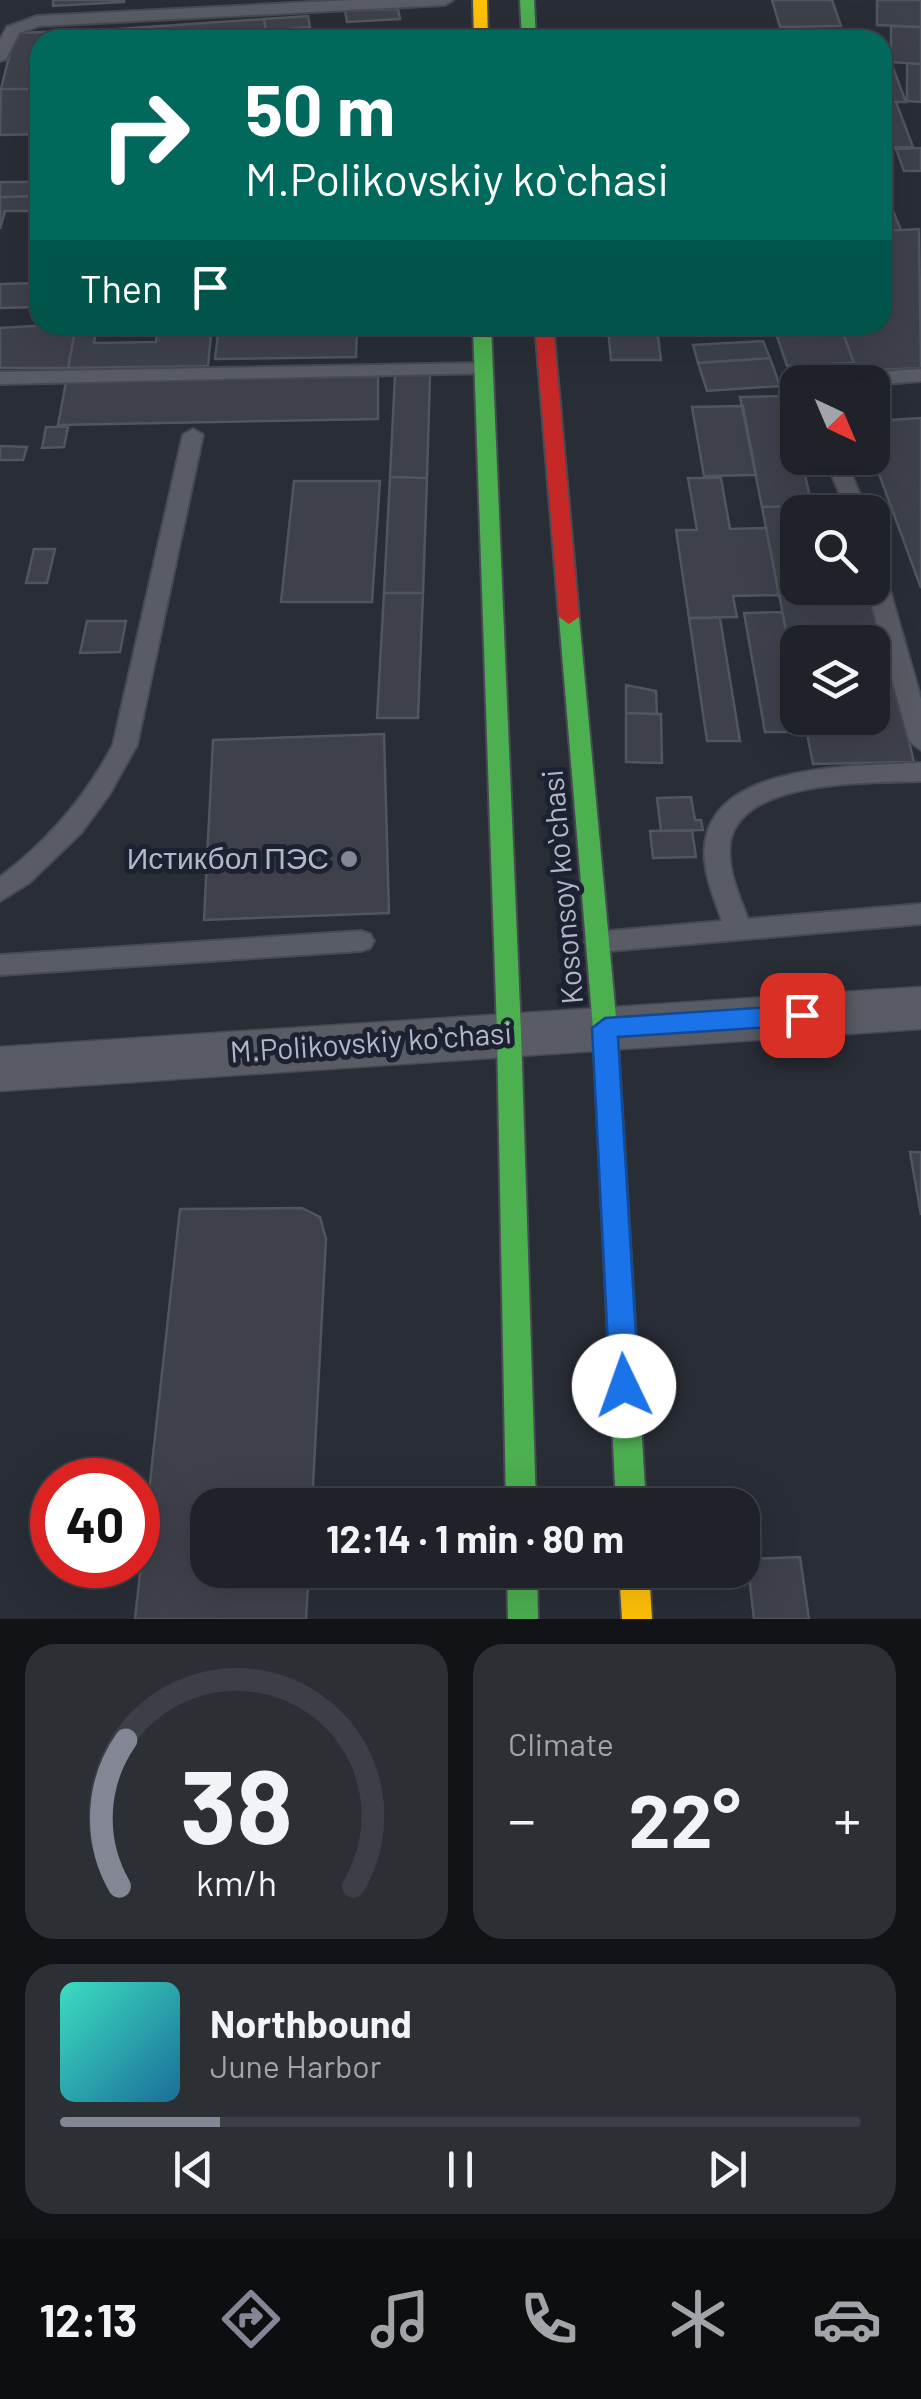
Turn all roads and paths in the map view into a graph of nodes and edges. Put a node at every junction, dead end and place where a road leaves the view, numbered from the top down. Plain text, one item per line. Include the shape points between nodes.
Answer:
1 (445, 0) edge
2 (480, 0) edge
3 (527, 0) edge
4 (481, 30) edge
5 (528, 30) edge
6 (0, 56) edge
7 (482, 335) edge
8 (545, 335) edge
9 (482, 369) junction
10 (921, 375) edge
11 (890, 377) edge
12 (0, 378) edge
13 (193, 434) dead end
14 (883, 605) edge
15 (921, 742) edge
16 (921, 772) edge
17 (0, 891) edge
18 (921, 914) edge
19 (738, 930) junction
20 (361, 942) dead end
21 (598, 942) junction
22 (0, 964) edge
23 (921, 1008) edge
24 (605, 1028) junction
25 (509, 1032) junction
26 (0, 1069) edge
27 (520, 1488) edge
28 (630, 1488) edge
29 (522, 1588) edge
30 (635, 1588) edge
31 (523, 1619) edge
32 (637, 1619) edge

1 - 6 lane via 37,20 12,30
2 - 4 street
3 - 5 street
7 - 9 street, Kosonsoy koʻchasi
8 - 21 street, Kosonsoy koʻchasi
9 - 12 lane
9 - 25 street, Kosonsoy koʻchasi
10 - 11 lane
13 - 17 lane via 124,745 104,788 71,832
14 - 15 lane
16 - 19 lane via 784,783 752,797 718,837
18 - 19 lane
19 - 21 lane
20 - 22 lane
21 - 24 street, Kosonsoy koʻchasi
23 - 24 street, M.Polikovskiy koʻchasi
24 - 25 street, M.Polikovskiy koʻchasi
24 - 28 street, Kosonsoy koʻchasi
25 - 26 street, M.Polikovskiy koʻchasi
25 - 27 street, Kosonsoy koʻchasi
29 - 31 street
30 - 32 street

